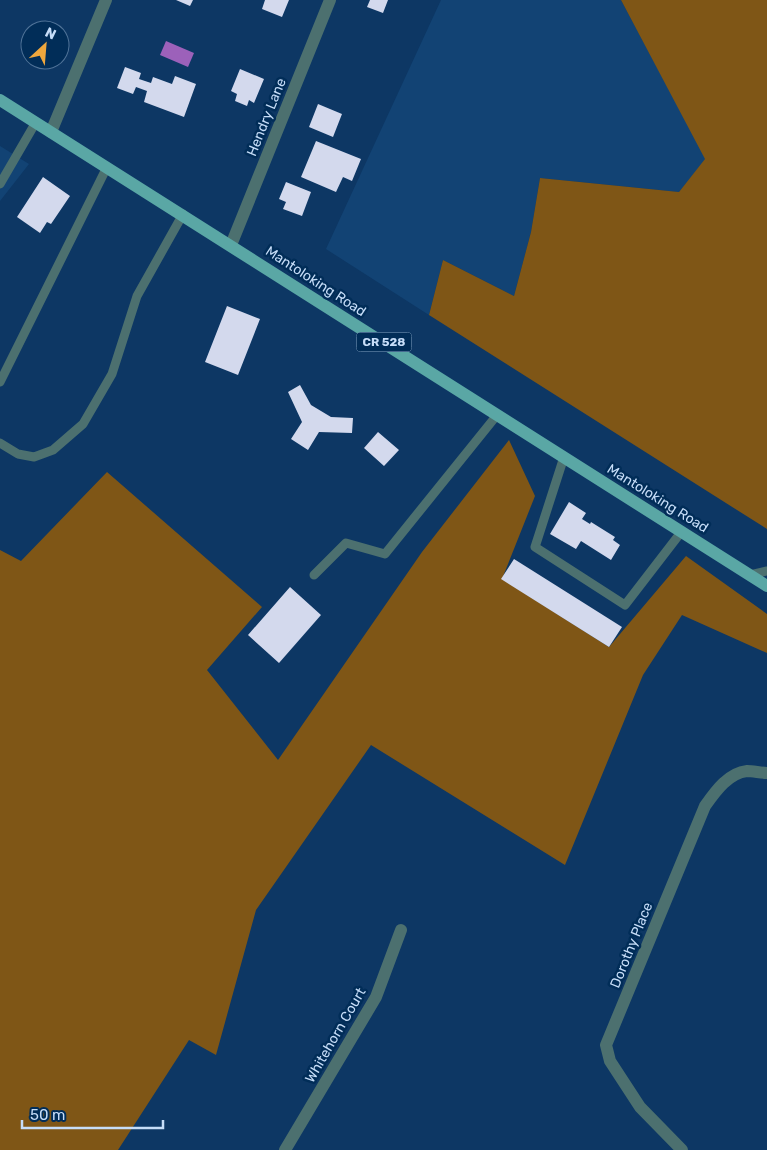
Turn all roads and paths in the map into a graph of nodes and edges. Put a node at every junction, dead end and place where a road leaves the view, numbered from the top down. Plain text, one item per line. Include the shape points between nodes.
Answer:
1 (106, 0) edge
2 (330, 0) edge
3 (0, 100) edge
4 (36, 122) junction
5 (51, 132) junction
6 (107, 167) junction
7 (0, 184) edge
8 (183, 214) junction
9 (231, 245) junction
10 (0, 382) edge
11 (497, 415) junction
12 (0, 443) edge
13 (564, 457) junction
14 (682, 531) junction
15 (767, 571) edge
16 (314, 575) dead end
17 (750, 575) junction
18 (767, 586) edge
19 (767, 773) edge
20 (401, 930) dead end
21 (285, 1150) edge
22 (682, 1150) edge

1 - 5 street
2 - 9 street, Hendry Lane
3 - 4 main road, Mantoloking Road / CR 528
4 - 5 main road, Mantoloking Road / CR 528
4 - 7 lane
5 - 6 main road, Mantoloking Road / CR 528
6 - 8 main road, Mantoloking Road / CR 528
6 - 10 lane
8 - 9 main road, Mantoloking Road / CR 528
8 - 12 lane via 137,296 112,374 83,424 53,450 34,457 18,454
9 - 11 main road, Mantoloking Road / CR 528
11 - 13 main road, Mantoloking Road / CR 528
11 - 16 lane via 384,554 346,543
13 - 14 main road, Mantoloking Road / CR 528
13 - 14 lane via 535,547 625,606
14 - 17 main road, Mantoloking Road / CR 528
15 - 17 lane
17 - 18 main road, Mantoloking Road / CR 528
19 - 22 street, Dorothy Place via 746,771 732,776 704,806 606,1045 610,1060 640,1106
20 - 21 street, Whitehorn Court via 376,997

